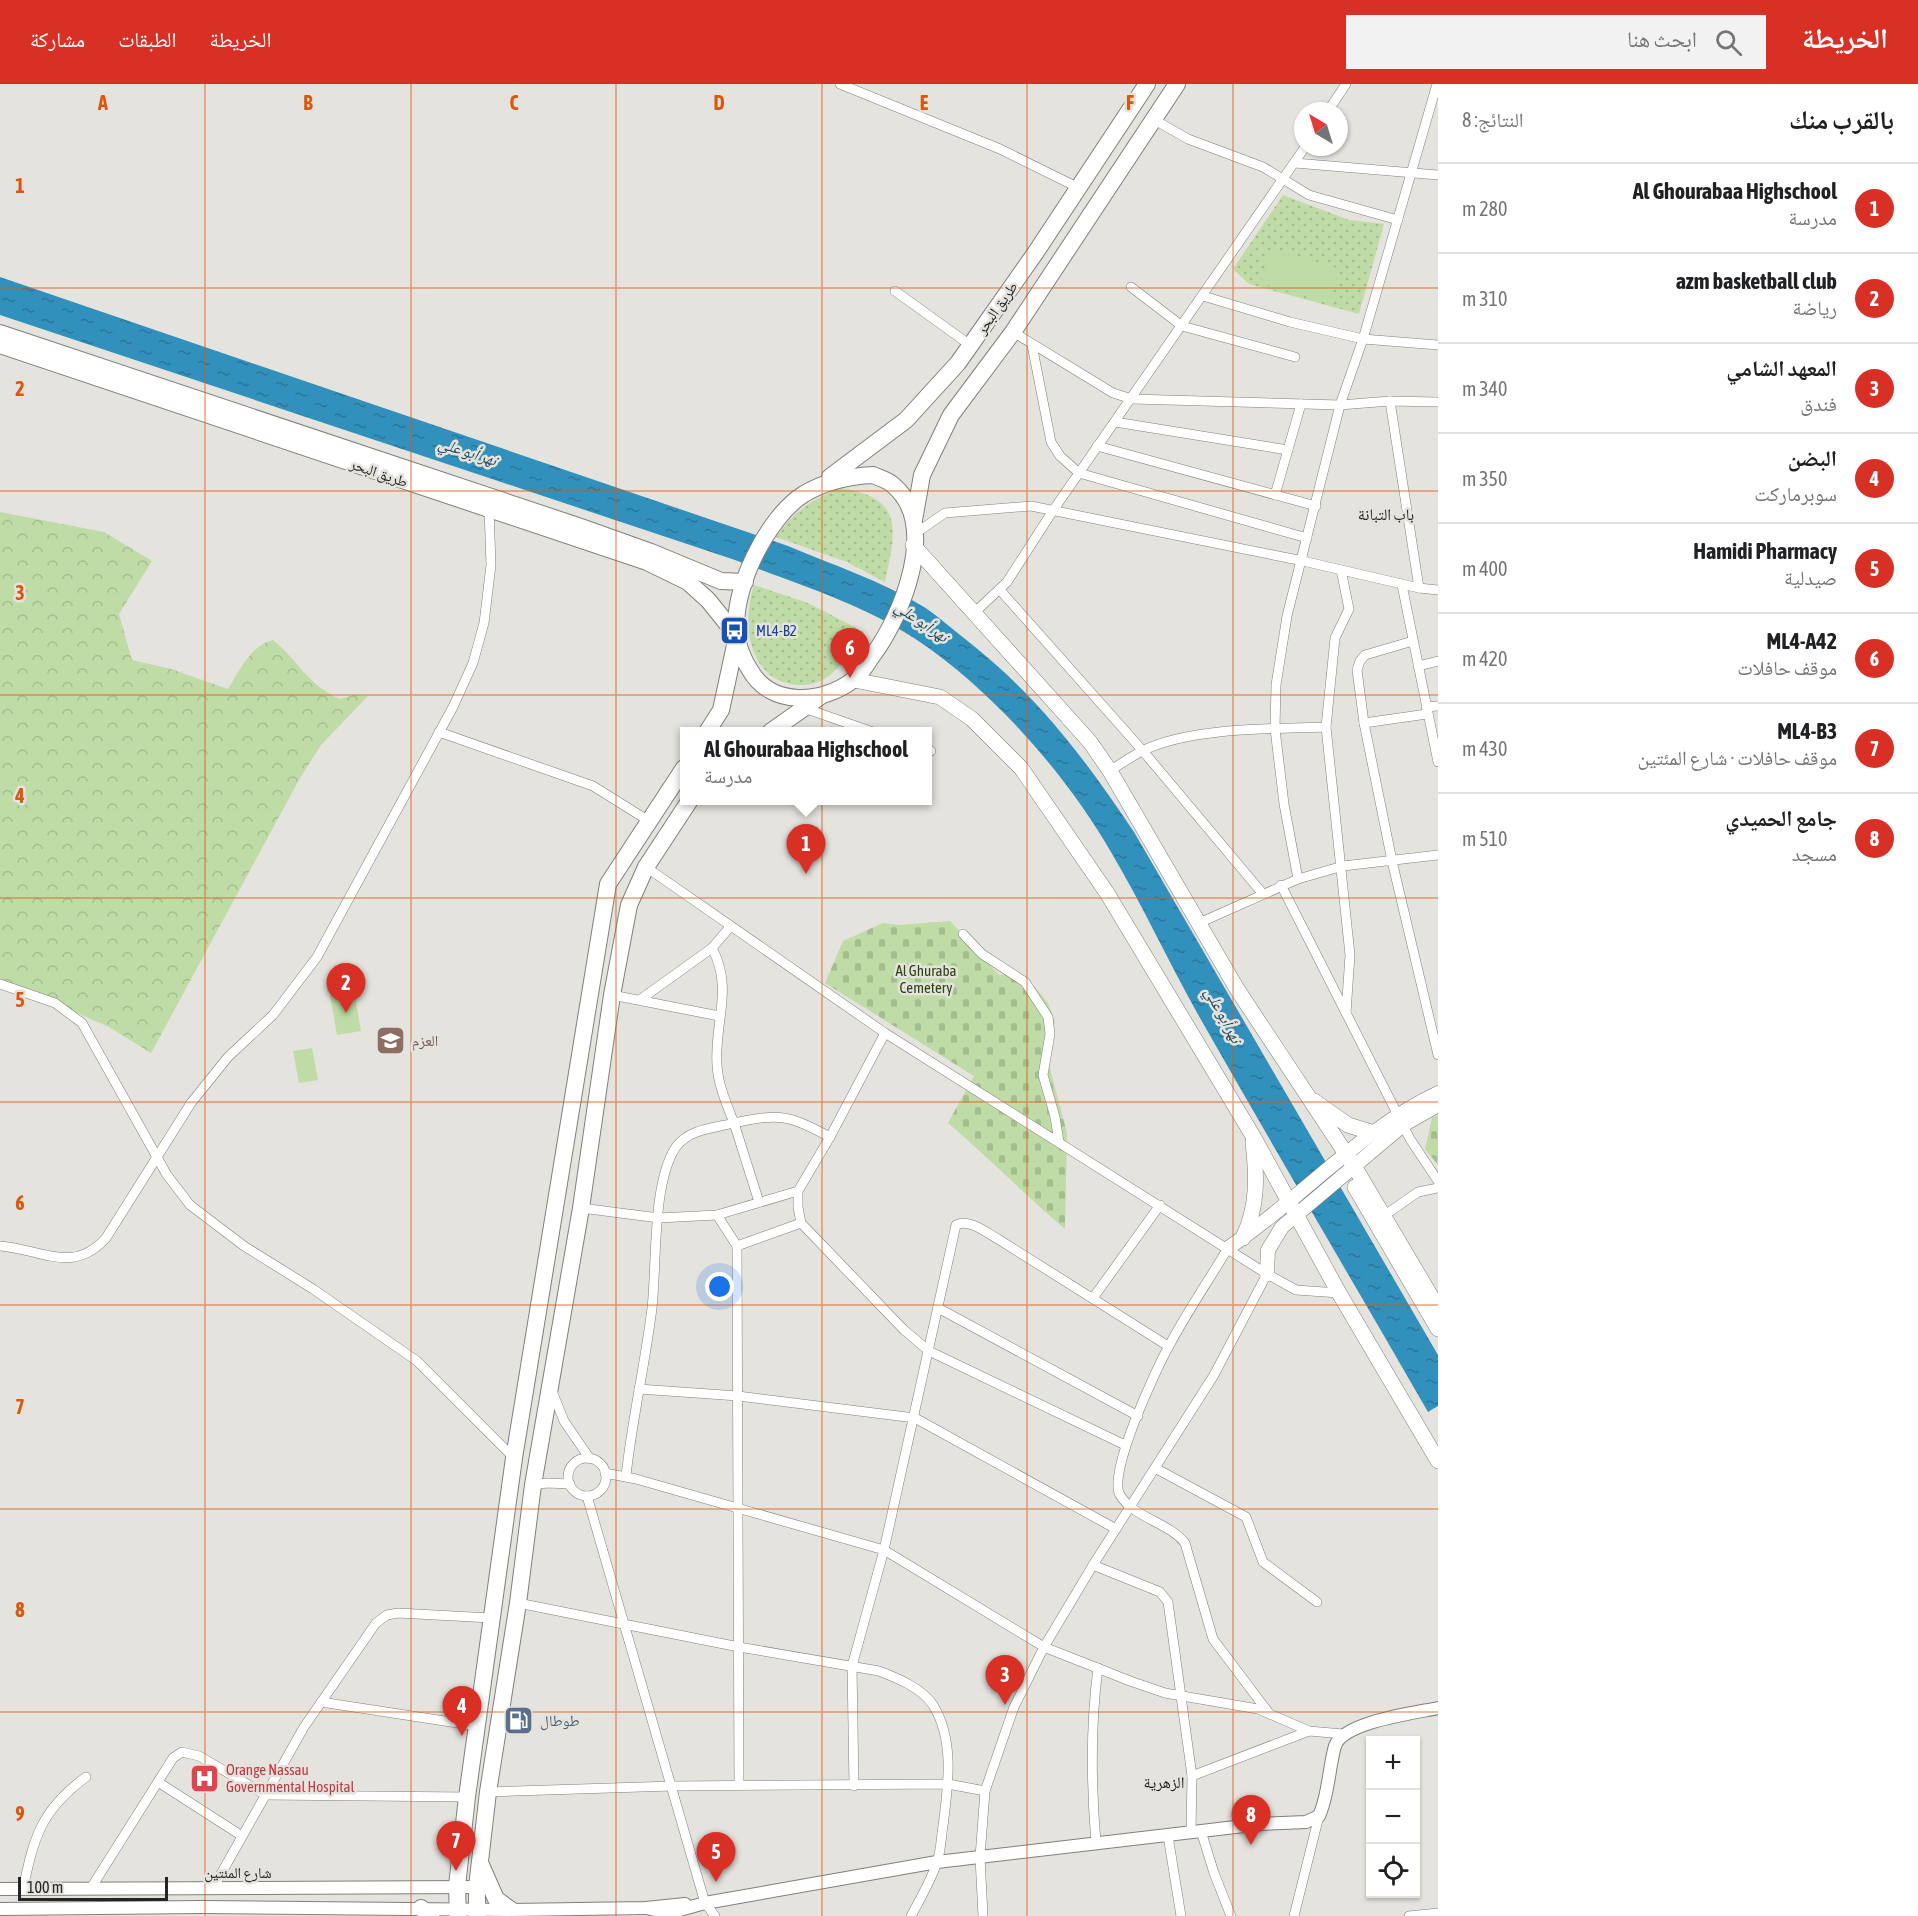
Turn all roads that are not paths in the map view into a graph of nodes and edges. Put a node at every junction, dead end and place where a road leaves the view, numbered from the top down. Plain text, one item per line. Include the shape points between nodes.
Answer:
1 (840, 84) edge
2 (1147, 84) edge
3 (1177, 84) edge
4 (1346, 84) edge
5 (1437, 84) edge
6 (1334, 102) edge
7 (1153, 119) junction
8 (1299, 156) edge
9 (1295, 163) junction
10 (1412, 173) junction
11 (1438, 176) edge
12 (1284, 180) junction
13 (1079, 188) junction
14 (1398, 220) junction
15 (1131, 287) dead end
16 (895, 291) dead end
17 (1203, 296) junction
18 (1182, 326) junction
19 (1013, 332) junction
20 (0, 333) edge
21 (1363, 339) junction
22 (0, 345) edge
23 (970, 345) junction
24 (1032, 345) junction
25 (1438, 345) edge
26 (1295, 357) dead end
27 (1132, 399) junction
28 (1390, 401) junction
29 (1438, 402) edge
30 (1301, 404) junction
31 (1340, 405) junction
32 (1115, 422) junction
33 (1097, 446) junction
34 (1288, 450) junction
35 (1079, 473) junction
36 (804, 494) junction
37 (1275, 495) junction
38 (488, 503) junction
39 (1316, 506) junction
40 (1054, 509) junction
41 (913, 533) junction
42 (1307, 538) junction
43 (1303, 561) junction
44 (1341, 570) junction
45 (745, 582) junction
46 (1402, 585) junction
47 (1419, 588) junction
48 (1000, 590) junction
49 (1438, 590) edge
50 (974, 613) junction
51 (737, 636) junction
52 (1413, 641) junction
53 (1438, 662) edge
54 (1418, 666) junction
55 (854, 680) junction
56 (824, 694) junction
57 (1438, 706) edge
58 (804, 708) junction
59 (1427, 710) junction
60 (1364, 723) junction
61 (710, 727) edge
62 (777, 727) edge
63 (847, 727) edge
64 (1326, 727) junction
65 (1275, 729) junction
66 (440, 732) junction
67 (1143, 751) junction
68 (1438, 762) edge
69 (1110, 771) junction
70 (680, 774) edge
71 (687, 805) edge
72 (649, 821) junction
73 (1438, 855) edge
74 (1392, 861) junction
75 (1343, 866) junction
76 (646, 867) junction
77 (1298, 879) junction
78 (1281, 885) junction
79 (1263, 894) junction
80 (1200, 924) junction
81 (730, 927) junction
82 (963, 934) dead end
83 (712, 948) junction
84 (591, 980) junction
85 (0, 984) edge
86 (613, 990) junction
87 (641, 999) junction
88 (1346, 1013) junction
89 (719, 1016) junction
90 (885, 1033) junction
91 (1438, 1054) edge
92 (1438, 1093) edge
93 (1305, 1096) junction
94 (1438, 1105) edge
95 (1400, 1120) junction
96 (734, 1123) junction
97 (1374, 1133) junction
98 (1253, 1136) junction
99 (830, 1137) junction
100 (1059, 1143) junction
101 (157, 1154) junction
102 (1343, 1167) junction
103 (1438, 1181) edge
104 (1438, 1188) edge
105 (798, 1191) junction
106 (759, 1202) junction
107 (1160, 1204) junction
108 (1299, 1205) junction
109 (581, 1208) junction
110 (717, 1215) junction
111 (1385, 1215) junction
112 (659, 1218) junction
113 (801, 1222) junction
114 (1243, 1238) junction
115 (0, 1246) edge
116 (737, 1246) junction
117 (1228, 1248) junction
118 (1268, 1274) junction
119 (1339, 1293) junction
120 (1093, 1298) junction
121 (938, 1308) junction
122 (1438, 1308) edge
123 (1438, 1329) edge
124 (1168, 1346) junction
125 (930, 1351) junction
126 (549, 1382) junction
127 (639, 1389) junction
128 (738, 1396) junction
129 (1138, 1416) junction
130 (915, 1418) junction
131 (1125, 1445) junction
132 (514, 1458) junction
133 (590, 1459) junction
134 (1438, 1461) edge
135 (1155, 1468) junction
136 (605, 1473) junction
137 (626, 1476) junction
138 (570, 1484) junction
139 (533, 1485) junction
140 (587, 1496) junction
141 (1130, 1506) junction
142 (736, 1507) junction
143 (1116, 1529) junction
144 (884, 1550) junction
145 (1093, 1565) junction
146 (1317, 1602) dead end
147 (518, 1603) junction
148 (491, 1618) junction
149 (625, 1625) junction
150 (739, 1647) junction
151 (1044, 1647) junction
152 (852, 1666) junction
153 (1098, 1668) junction
154 (1181, 1695) junction
155 (321, 1702) junction
156 (1438, 1708) edge
157 (1268, 1712) junction
158 (477, 1726) junction
159 (1309, 1731) junction
160 (1343, 1734) junction
161 (1192, 1776) junction
162 (86, 1777) dead end
163 (158, 1782) junction
164 (948, 1784) junction
165 (739, 1785) junction
166 (673, 1786) junction
167 (854, 1786) junction
168 (985, 1791) junction
169 (488, 1792) junction
170 (266, 1795) junction
171 (467, 1797) junction
172 (1319, 1816) junction
173 (1196, 1832) junction
174 (242, 1836) junction
175 (1168, 1836) junction
176 (1096, 1844) junction
177 (981, 1857) junction
178 (480, 1862) junction
179 (938, 1862) junction
180 (457, 1886) junction
181 (477, 1887) junction
182 (91, 1888) junction
183 (213, 1888) junction
184 (0, 1889) edge
185 (23, 1889) junction
186 (705, 1903) junction
187 (646, 1908) junction
188 (0, 1909) edge
189 (511, 1910) junction
190 (201, 1911) edge
191 (68, 1912) edge
192 (426, 1912) edge
193 (458, 1912) edge
194 (476, 1912) edge
195 (1438, 1913) edge
196 (668, 1914) edge
197 (715, 1916) edge
198 (911, 1916) edge
199 (983, 1916) edge
200 (1181, 1916) edge
201 (1231, 1916) edge
202 (1294, 1916) edge
203 (1409, 1916) edge

1 - 13 street via 1000,149
2 - 13 highway, طريق البحر
3 - 7 highway, طريق البحر
4 - 6 street
5 - 10 street
7 - 12 street via 1188,139 1263,167
7 - 19 highway, طريق البحر
8 - 9 street
9 - 10 street
9 - 12 street
10 - 11 street
10 - 14 street
12 - 14 street via 1318,198
12 - 17 street
13 - 23 highway, طريق البحر
14 - 21 street
15 - 18 street
16 - 23 street
17 - 18 street
17 - 21 street
18 - 26 street
18 - 27 street
19 - 24 street
19 - 41 highway, طريق البحر via 951,415 922,475
20 - 38 highway, طريق البحر
21 - 25 street
21 - 31 street
22 - 38 highway, طريق البحر
23 - 36 highway, طريق البحر via 906,420
24 - 27 street via 1118,396
24 - 35 street via 1051,442
27 - 30 street
27 - 32 street
28 - 29 street
28 - 31 street
28 - 47 street
30 - 31 street
30 - 34 street
31 - 39 street
32 - 33 street
32 - 34 street
33 - 35 street
33 - 37 street
34 - 37 street
35 - 40 street
35 - 42 street
36 - 41 highway via 843,476 873,475 892,484 903,496
36 - 45 highway via 769,528
37 - 39 street
38 - 45 highway, طريق البحر via 651,552 722,581
38 - 51 highway, طريق البحر via 647,562 688,582
38 - 66 street via 488,600 481,641
39 - 42 street
40 - 41 street via 1031,506 956,511
40 - 43 street
40 - 48 street
41 - 50 main road
41 - 55 highway via 914,566 907,591 886,638
42 - 43 street
43 - 44 street
43 - 65 street via 1287,616 1276,685
44 - 46 street
44 - 64 street via 1349,609 1335,638
45 - 51 highway
46 - 47 street
46 - 52 street
47 - 49 street
48 - 50 street
48 - 67 street
50 - 69 main road via 1090,742
51 - 56 highway via 754,678 771,693 789,698
51 - 61 highway via 721,710
52 - 54 street
52 - 60 street via 1360,661 1357,670
53 - 54 street
54 - 59 street
55 - 56 highway
55 - 98 main road via 940,697 972,719 1021,768 1107,893
56 - 58 highway
57 - 59 street
58 - 62 highway
58 - 63 street
59 - 60 street
59 - 68 street
60 - 74 street
64 - 65 street
64 - 75 street
65 - 67 street via 1216,733
65 - 77 street
66 - 72 street via 593,786
66 - 101 street via 317,957 273,1015 201,1089
67 - 69 street
67 - 79 street
69 - 80 main road
70 - 72 highway
71 - 76 highway
72 - 84 highway via 608,884
73 - 74 street
74 - 75 street
74 - 91 street
75 - 77 street
75 - 88 street via 1350,955
76 - 81 street
76 - 86 highway via 628,905
77 - 78 street
78 - 79 street
78 - 88 street
79 - 80 street
80 - 93 main road
81 - 83 street
81 - 90 street
82 - 100 street via 982,954 1024,982 1048,1017 1050,1034 1043,1075
83 - 87 street
83 - 89 street via 724,980
84 - 86 highway
84 - 132 highway
85 - 101 street via 55,1003 76,1016 89,1032
86 - 87 street
86 - 109 highway
87 - 89 street
88 - 95 street
89 - 96 street via 717,1068
90 - 99 street
90 - 100 street
92 - 95 main road
93 - 97 main road via 1348,1125
93 - 102 main road
94 - 95 main road
95 - 97 main road
95 - 102 main road
95 - 103 street
96 - 99 street via 785,1117
96 - 106 street
96 - 112 street via 694,1133 676,1148 660,1188
97 - 102 main road
98 - 108 main road
98 - 114 main road via 1256,1200
99 - 105 street
100 - 107 street
101 - 115 street via 106,1238 88,1255 62,1258
101 - 132 street via 178,1191 202,1216 417,1361
102 - 108 main road
102 - 111 main road
102 - 123 main road
104 - 111 street via 1419,1192
105 - 106 street
105 - 113 street
106 - 110 street
107 - 117 street
107 - 120 street
108 - 114 main road
108 - 118 main road via 1272,1242 1266,1259
108 - 119 main road
109 - 112 street
109 - 126 highway
110 - 112 street
110 - 116 street
111 - 122 main road
112 - 127 street via 652,1308
113 - 116 street
113 - 125 street via 898,1324
114 - 117 main road
116 - 128 street
117 - 118 street
117 - 124 street
118 - 119 street via 1296,1290
118 - 135 street via 1214,1375
119 - 134 main road
120 - 121 street via 998,1239 962,1222 955,1227
120 - 124 street
121 - 125 street
121 - 129 street
124 - 129 street
125 - 130 street
125 - 131 street
126 - 133 street via 564,1421
126 - 139 highway
127 - 128 street
127 - 137 street
128 - 130 street
128 - 142 street
129 - 131 street
130 - 143 street
130 - 144 street
131 - 141 street via 1116,1486
132 - 148 highway
133 - 136 street via 600,1464
133 - 138 street via 571,1468
135 - 141 street
135 - 146 street via 1246,1517 1263,1562
136 - 137 street
136 - 140 street via 602,1489
137 - 142 street
138 - 139 street
138 - 140 street via 577,1493
139 - 147 highway
140 - 149 street
141 - 143 street
141 - 157 street via 1185,1543 1213,1640
142 - 144 street
142 - 150 street
143 - 145 street
144 - 151 street
144 - 152 street
145 - 151 street
145 - 154 street via 1165,1596
147 - 149 street
147 - 169 highway
148 - 155 street via 412,1612 387,1615 376,1623
148 - 158 highway
149 - 150 street
149 - 166 street
150 - 152 street
150 - 165 street
151 - 153 street
151 - 168 street via 1002,1734
152 - 164 street via 894,1677 932,1704 947,1748
152 - 167 street
153 - 154 street via 1165,1693
153 - 176 street via 1091,1776
154 - 157 street
154 - 161 street
155 - 158 street
155 - 170 street
156 - 160 street
157 - 159 street
158 - 171 highway
159 - 160 street
159 - 161 street
160 - 172 street via 1336,1746
161 - 173 street
162 - 185 street via 56,1802 39,1830
163 - 170 street via 173,1758 182,1752 199,1756
163 - 174 street
163 - 182 street
164 - 167 street
164 - 168 street
164 - 179 street
165 - 166 street
165 - 167 street
166 - 169 street
166 - 186 street
168 - 177 street
169 - 178 highway
170 - 171 street
170 - 174 street
171 - 180 highway
172 - 173 street via 1306,1822
172 - 202 street
173 - 175 street
173 - 201 street
174 - 183 street
175 - 176 street
175 - 200 street
176 - 177 street
177 - 179 street
177 - 199 street
178 - 181 highway
178 - 189 highway via 496,1899
179 - 186 street
179 - 198 street
180 - 181 street, شارع المئتين
180 - 183 street, شارع المئتين
180 - 193 highway
181 - 194 highway
182 - 183 street, شارع المئتين
182 - 185 street, شارع المئتين
184 - 185 street, شارع المئتين
186 - 187 street
186 - 196 street
186 - 197 street
187 - 189 street
187 - 196 street
188 - 191 street
189 - 194 street
190 - 191 street
190 - 192 street
192 - 193 street
193 - 194 street
195 - 203 street

